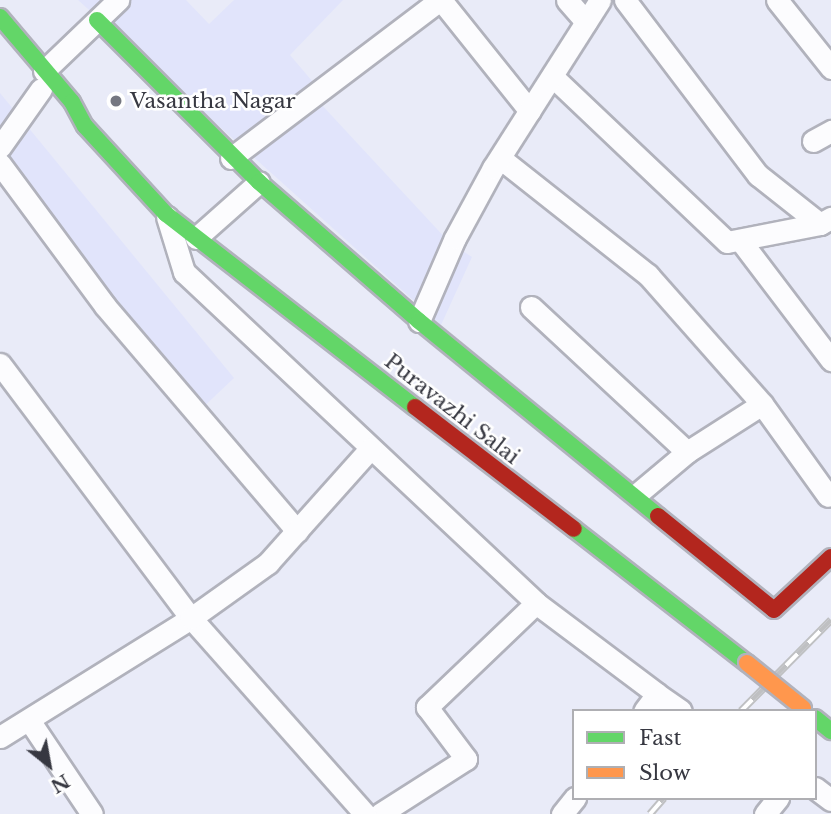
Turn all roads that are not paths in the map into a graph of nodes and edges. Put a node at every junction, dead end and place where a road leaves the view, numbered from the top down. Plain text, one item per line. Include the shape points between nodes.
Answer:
1 (118, 0) edge
2 (440, 0) edge
3 (567, 0) edge
4 (600, 0) edge
5 (625, 0) edge
6 (777, 0) edge
7 (0, 17) edge
8 (97, 20) junction
9 (586, 22) junction
10 (0, 43) edge
11 (831, 68) edge
12 (552, 76) junction
13 (43, 80) junction
14 (530, 111) junction
15 (0, 147) edge
16 (230, 158) junction
17 (500, 158) junction
18 (0, 164) edge
19 (258, 183) junction
20 (166, 214) junction
21 (825, 221) edge
22 (196, 238) junction
23 (740, 240) junction
24 (531, 307) dead end
25 (419, 321) junction
26 (831, 360) edge
27 (0, 364) edge
28 (762, 404) junction
29 (370, 449) junction
30 (687, 452) junction
31 (637, 494) junction
32 (828, 496) dead end
33 (296, 531) junction
34 (831, 557) edge
35 (536, 603) junction
36 (191, 618) junction
37 (650, 703) edge
38 (673, 709) edge
39 (804, 709) edge
40 (817, 719) edge
41 (29, 720) junction
42 (831, 731) edge
43 (0, 737) edge
44 (573, 800) edge
45 (776, 800) edge
46 (92, 814) edge
47 (365, 814) edge
48 (380, 814) edge
49 (562, 814) edge
50 (765, 814) edge

1 - 8 street
2 - 14 street
2 - 16 street
3 - 9 street
4 - 9 street
5 - 21 street via 758,175
6 - 11 street
7 - 13 main road, Puravazhi Salai
8 - 13 street
8 - 16 main road
9 - 12 street
10 - 13 main road, Puravazhi Salai
12 - 14 street
12 - 23 street via 727,242
13 - 15 street
13 - 20 main road, Puravazhi Salai via 72,102 85,126
14 - 17 street
16 - 19 main road
17 - 25 street via 455,238
17 - 28 street via 648,275
18 - 33 street via 105,306
19 - 22 street
19 - 25 main road
20 - 22 main road, Puravazhi Salai
20 - 29 street via 184,272
21 - 23 street
22 - 39 main road, Puravazhi Salai, bridge
23 - 26 street
24 - 30 street
25 - 31 main road
27 - 36 street
28 - 30 street
28 - 32 street
29 - 33 street
29 - 35 street
30 - 31 street
31 - 34 main road via 774,610
33 - 36 street via 268,563
35 - 37 street
35 - 48 street via 427,707 466,760
36 - 41 street
36 - 47 street
37 - 38 street
40 - 42 main road, Puravazhi Salai
41 - 43 street
41 - 46 street
44 - 49 street
45 - 50 street

